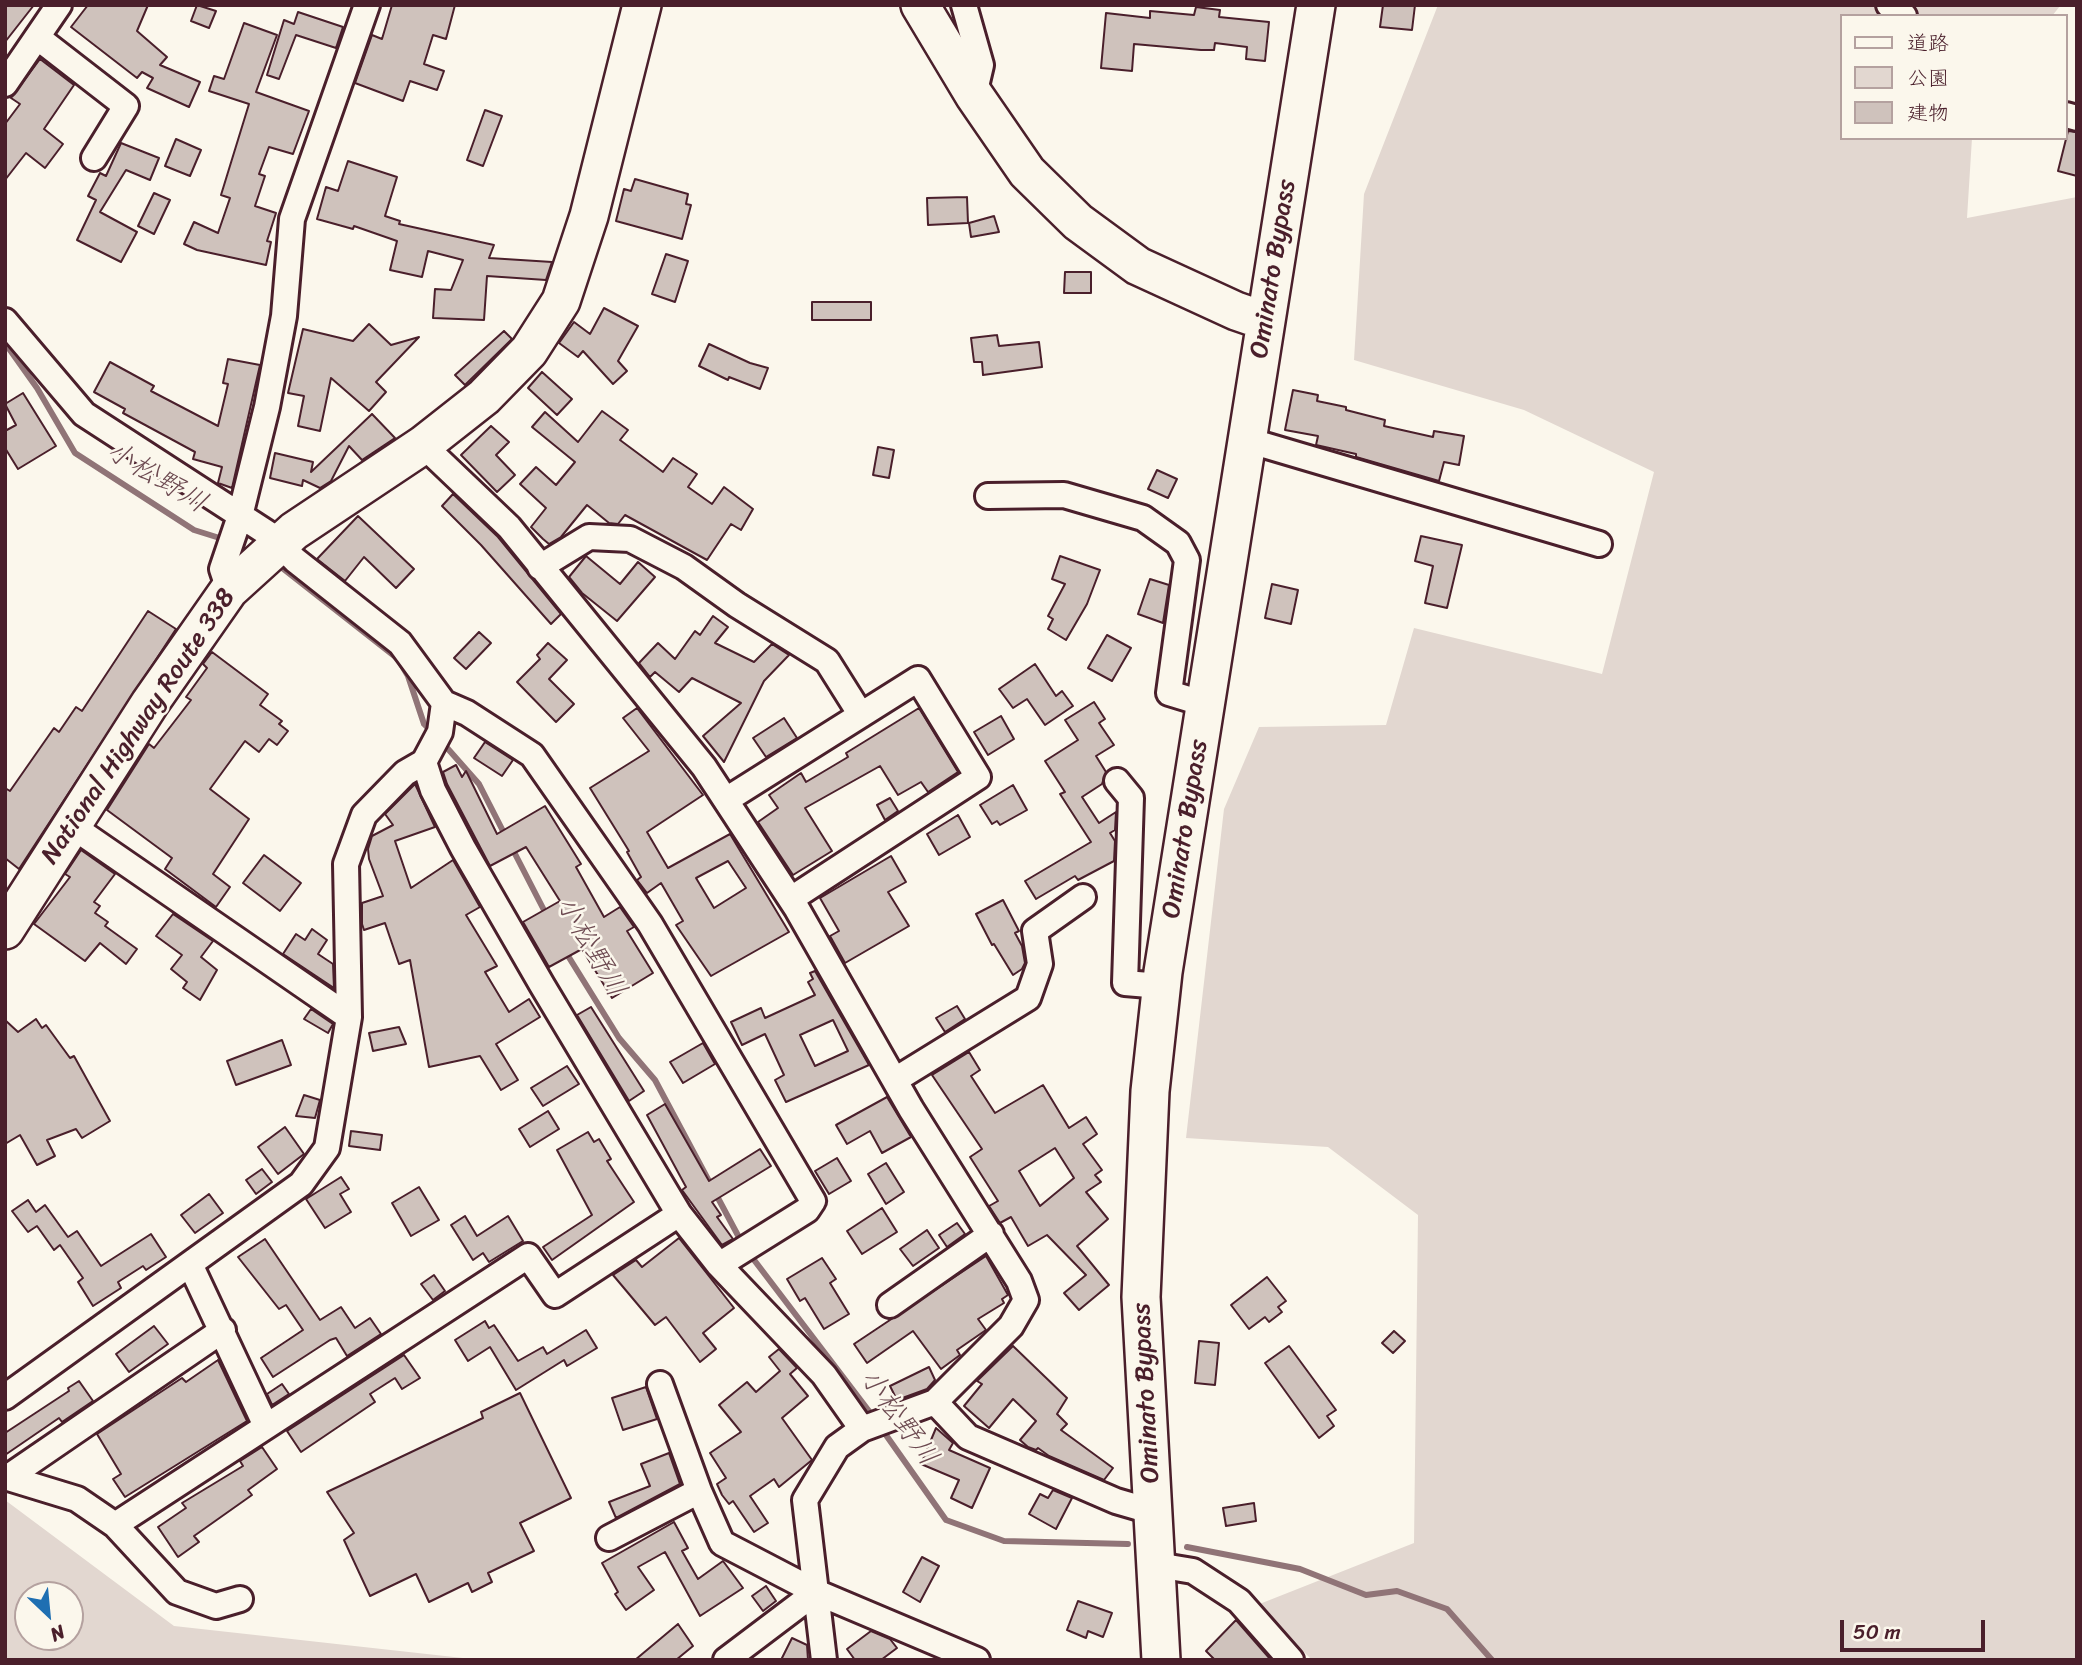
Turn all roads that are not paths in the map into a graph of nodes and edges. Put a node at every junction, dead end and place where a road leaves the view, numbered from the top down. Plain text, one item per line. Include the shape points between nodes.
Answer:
1 (59, 5) edge
2 (367, 5) edge
3 (642, 5) edge
4 (920, 5) edge
5 (964, 5) edge
6 (1316, 5) edge
7 (37, 37) junction
8 (5, 84) edge
9 (974, 95) junction
10 (94, 158) dead end
11 (5, 321) edge
12 (1265, 321) junction
13 (1247, 440) junction
14 (423, 446) junction
15 (988, 496) dead end
16 (251, 543) junction
17 (1599, 544) dead end
18 (540, 567) junction
19 (444, 703) junction
20 (1205, 704) junction
21 (862, 715) junction
22 (432, 747) junction
23 (1117, 782) dead end
24 (726, 800) junction
25 (72, 826) junction
26 (1083, 897) dead end
27 (791, 899) junction
28 (5, 930) edge
29 (1161, 986) junction
30 (349, 1017) junction
31 (895, 1080) junction
32 (680, 1214) junction
33 (991, 1234) junction
34 (737, 1254) junction
35 (190, 1264) junction
36 (890, 1305) dead end
37 (223, 1331) junction
38 (660, 1384) dead end
39 (5, 1397) edge
40 (936, 1402) junction
41 (874, 1425) junction
42 (267, 1426) junction
43 (6, 1478) edge
44 (699, 1491) junction
45 (1154, 1511) junction
46 (115, 1525) junction
47 (609, 1538) dead end
48 (1157, 1565) junction
49 (816, 1592) junction
50 (240, 1600) dead end
51 (726, 1660) edge
52 (824, 1660) edge
53 (976, 1660) edge
54 (1161, 1660) edge
55 (1290, 1660) edge

1 - 7 street
2 - 16 street via 292,219 285,316 267,407
3 - 14 highway, National Highway Route 338 via 589,216 561,301 529,351 484,397
4 - 9 highway
5 - 9 street via 981,65
6 - 12 highway, Ominato Bypass
7 - 8 street
7 - 10 street via 126,106
9 - 12 highway via 1027,172 1078,222 1138,266
11 - 16 street via 84,414
12 - 13 highway, Ominato Bypass
13 - 17 street
13 - 20 highway, Ominato Bypass
14 - 16 highway, National Highway Route 338 via 294,531
14 - 18 street via 509,527
15 - 20 street via 1064,495 1143,518 1178,543 1187,560 1169,694
16 - 19 street via 400,643
16 - 25 highway, National Highway Route 338 via 229,590
18 - 21 street via 589,537 630,539 684,567 827,661
18 - 24 street via 704,766
19 - 22 street
19 - 34 street via 532,755 650,924 813,1201 807,1210
20 - 29 highway, Ominato Bypass
21 - 24 street
21 - 27 street via 918,680 978,777
22 - 30 street via 365,815 346,864
22 - 32 street via 433,790 463,849 622,1124
23 - 29 street via 1131,798 1125,983
24 - 27 street
25 - 28 highway, National Highway Route 338
25 - 30 street
26 - 31 street via 1035,931 1040,964 1028,998
27 - 31 street
29 - 45 highway, Ominato Bypass via 1150,1091 1141,1297
30 - 35 street via 327,1148 301,1184
31 - 33 street
32 - 34 street
32 - 42 street via 555,1295 528,1256
33 - 36 street
33 - 40 street via 1026,1300 1011,1326
34 - 41 street via 824,1375
35 - 37 street
35 - 39 street
37 - 42 street
37 - 43 street
38 - 44 street
40 - 41 street
40 - 45 street via 968,1437 1116,1501
41 - 49 street via 837,1447 805,1500
42 - 46 street
43 - 46 street via 77,1499
44 - 47 street
44 - 49 street via 722,1543
45 - 48 highway, Ominato Bypass
46 - 50 street via 177,1592 215,1606
48 - 54 highway, Ominato Bypass
48 - 55 street via 1193,1571 1239,1601
49 - 51 street
49 - 52 street
49 - 53 street

